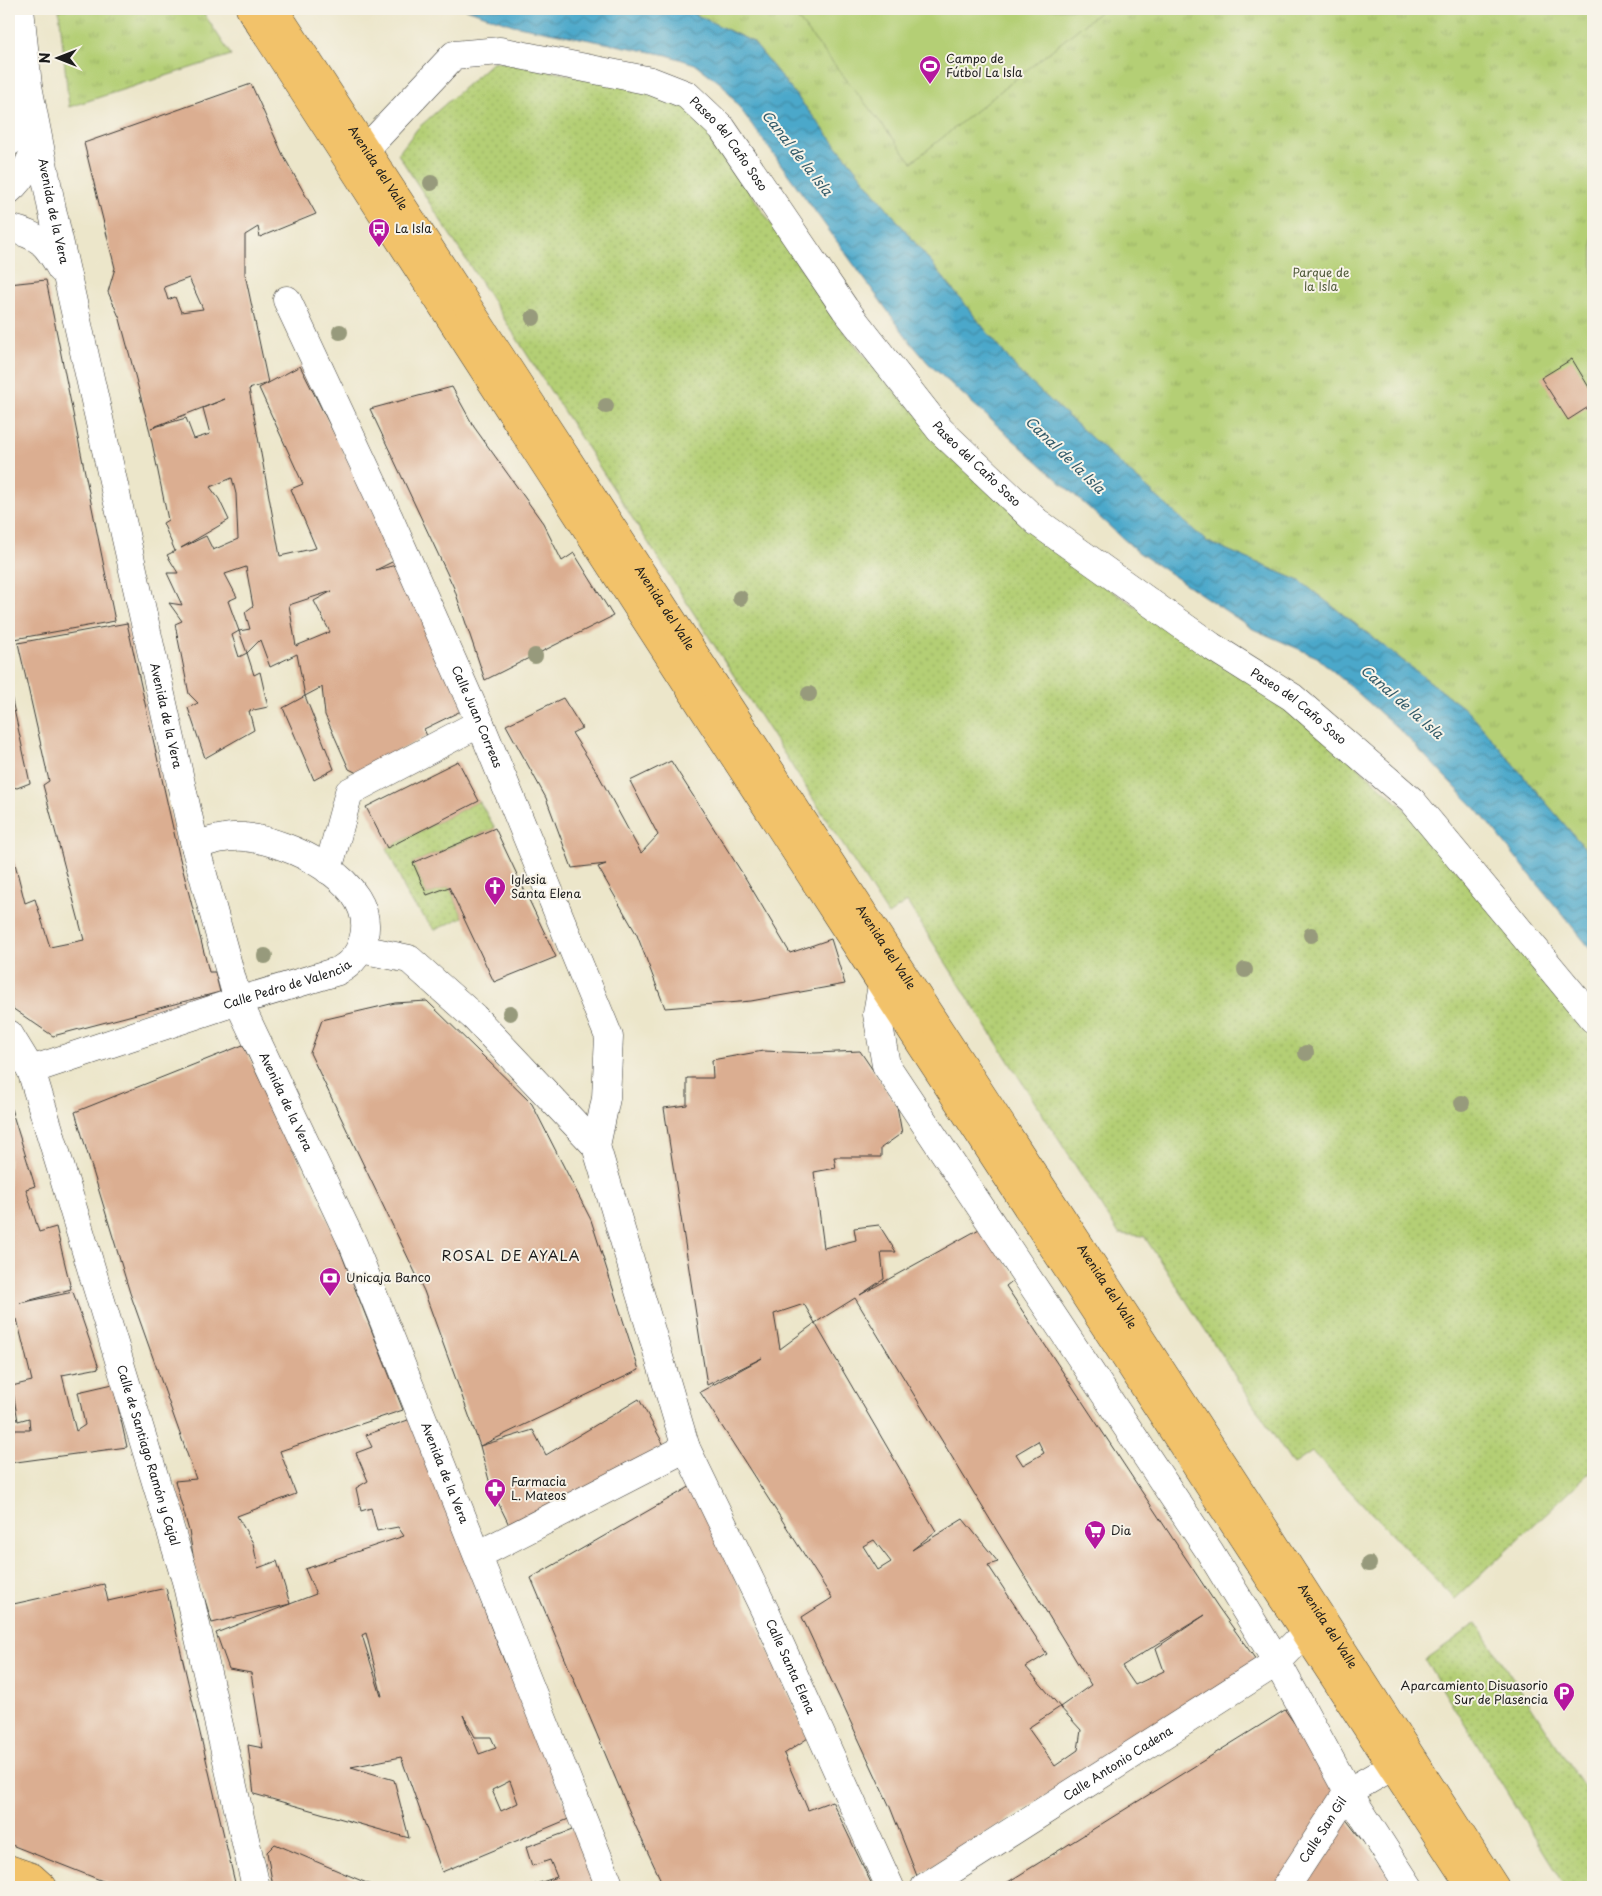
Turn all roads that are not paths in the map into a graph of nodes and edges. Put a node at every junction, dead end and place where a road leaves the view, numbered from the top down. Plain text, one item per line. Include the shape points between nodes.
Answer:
1 (20, 9) edge
2 (250, 9) edge
3 (274, 9) edge
4 (28, 86) junction
5 (9, 142) edge
6 (38, 142) junction
7 (366, 149) junction
8 (9, 190) edge
9 (9, 228) edge
10 (68, 281) junction
11 (287, 300) dead end
12 (480, 722) junction
13 (195, 846) junction
14 (328, 870) junction
15 (360, 949) junction
16 (882, 985) junction
17 (238, 1001) junction
18 (1593, 1019) edge
19 (9, 1034) edge
20 (31, 1070) junction
21 (596, 1146) junction
22 (686, 1448) junction
23 (478, 1555) junction
24 (1305, 1633) junction
25 (1277, 1662) junction
26 (1393, 1766) junction
27 (1348, 1792) junction
28 (9, 1870) edge
29 (43, 1887) edge
30 (256, 1887) edge
31 (610, 1887) edge
32 (890, 1887) edge
33 (926, 1887) edge
34 (1286, 1887) edge
35 (1409, 1887) edge
36 (1471, 1887) edge
37 (1495, 1887) edge

1 - 4 street, Avenida de la Vera
2 - 16 main road, Avenida del Valle
3 - 7 main road, Avenida del Valle
4 - 5 street, Avenida de la Vera via 24,113 17,132
4 - 6 street, Avenida de la Vera
6 - 8 street, Avenida de la Vera via 29,164
6 - 10 street, Avenida de la Vera
7 - 18 street, Paseo del Caño Soso via 454,55 500,51 651,81 688,95 722,128 845,309 940,430 1037,522 1211,646 1292,696 1412,801
7 - 37 main road, Avenida del Valle
9 - 10 street, Avenida de la Vera via 31,233 48,245
10 - 13 street, Avenida de la Vera
11 - 12 street, Calle Juan Correas
12 - 14 street via 349,792
12 - 21 street, Calle Juan Correas via 610,1037 606,1098
13 - 14 street, Calle Pedro de Valencia via 218,838 245,838 315,859
13 - 17 street, Avenida de la Vera
14 - 15 street, Calle Pedro de Valencia via 344,882 360,904 365,929
15 - 17 street, Calle Pedro de Valencia via 351,964 338,971
15 - 21 street via 409,959 474,1017
16 - 24 main road, Avenida del Valle
16 - 25 street, Avenida del Valle via 877,1014 886,1065 1210,1552
17 - 20 street, Calle Pedro de Valencia
17 - 23 street, Avenida de la Vera via 353,1244
19 - 20 street, Calle de Santiago Ramón y Cajal
20 - 30 street, Calle de Santiago Ramón y Cajal via 186,1581
21 - 22 street, Calle Santa Elena
22 - 23 street
22 - 32 street, Calle Santa Elena via 766,1611
23 - 31 street, Avenida de la Vera
24 - 25 street, Calle Antonio Cadena
24 - 26 main road, Avenida del Valle
25 - 27 street, Avenida del Valle
25 - 33 street, Calle Antonio Cadena
26 - 27 street, Calle San Gil
26 - 36 main road, Avenida del Valle
27 - 34 street, Calle San Gil
27 - 35 street, Avenida del Valle
28 - 29 main road via 32,1877

